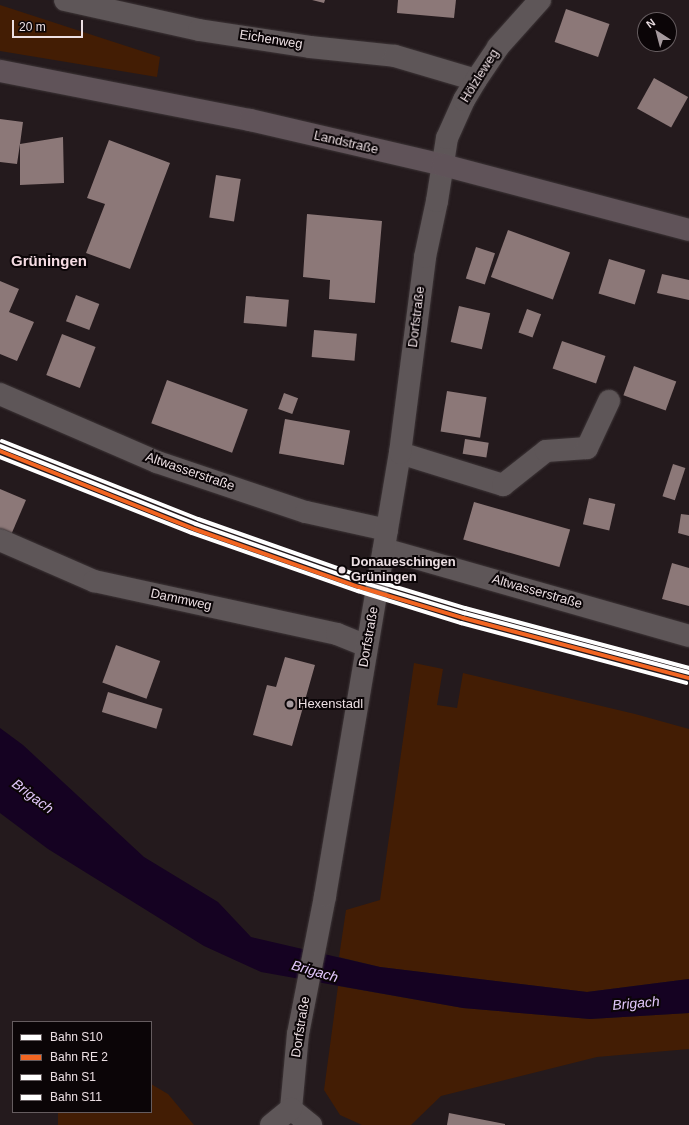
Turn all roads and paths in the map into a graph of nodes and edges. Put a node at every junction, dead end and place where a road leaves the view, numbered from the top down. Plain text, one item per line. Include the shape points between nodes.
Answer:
1 (65, 0) edge
2 (540, 0) edge
3 (0, 71) edge
4 (476, 80) junction
5 (442, 165) junction
6 (689, 230) edge
7 (0, 394) edge
8 (609, 401) dead end
9 (400, 453) junction
10 (0, 540) edge
11 (386, 540) junction
12 (689, 636) edge
13 (367, 646) junction
14 (291, 1109) junction
15 (271, 1125) edge
16 (311, 1125) edge

1 - 4 street, Eichenweg via 199,30 310,47 395,56
2 - 4 street, Hölzleweg via 498,47
3 - 5 main road, Landstraße via 206,111
4 - 5 street, Hölzleweg via 447,138
5 - 6 main road, Landstraße
5 - 9 street, Dorfstraße via 425,257
7 - 11 street, Altwasserstraße via 157,462
8 - 9 street via 587,448 546,451 502,485
9 - 11 street, Dorfstraße
10 - 13 street, Dammweg via 94,581 337,634
11 - 12 street, Altwasserstraße
11 - 13 street, Dorfstraße
13 - 14 street, Dorfstraße via 326,896 298,1034
14 - 15 street
14 - 16 street

